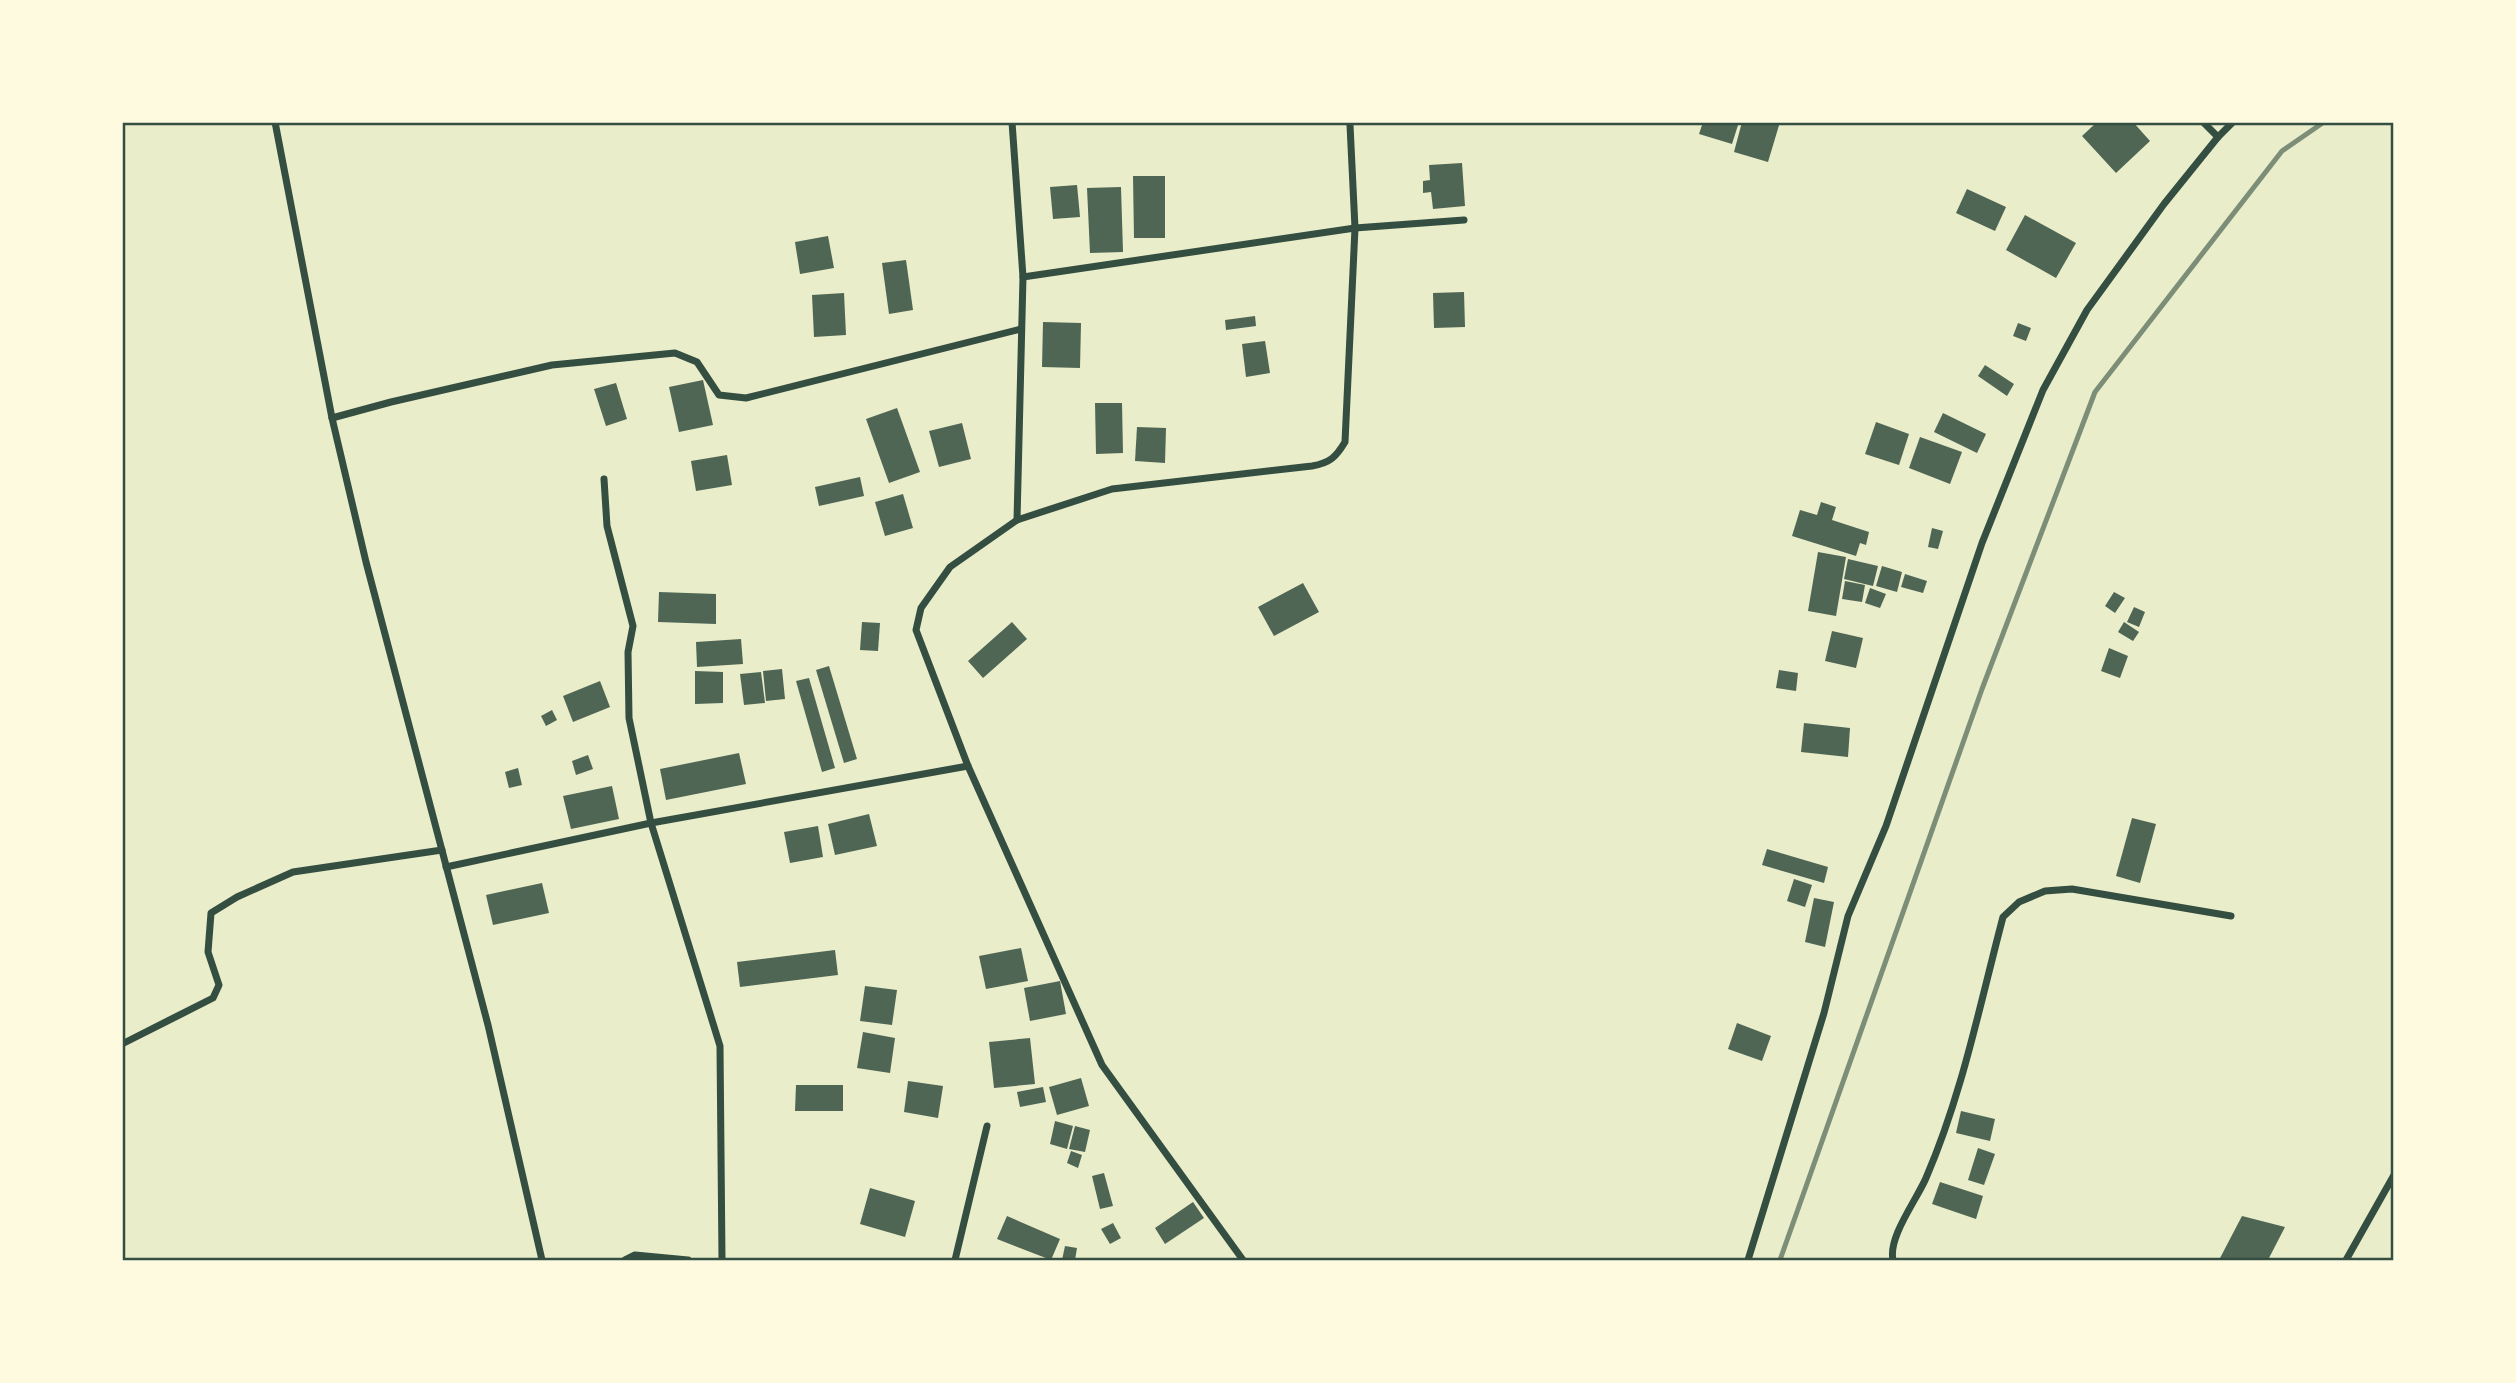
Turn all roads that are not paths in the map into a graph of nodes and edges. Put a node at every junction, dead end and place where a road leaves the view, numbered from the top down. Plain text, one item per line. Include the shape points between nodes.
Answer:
1 (275, 122) edge
2 (1012, 122) edge
3 (2203, 122) edge
4 (2232, 122) edge
5 (1350, 125) dead end
6 (2218, 137) junction
7 (1464, 219) dead end
8 (1355, 228) junction
9 (1023, 277) junction
10 (1021, 329) junction
11 (332, 418) junction
12 (604, 479) dead end
13 (1017, 520) junction
14 (968, 766) junction
15 (651, 823) junction
16 (442, 850) junction
17 (446, 867) junction
18 (2231, 916) dead end
19 (122, 1044) edge
20 (987, 1126) dead end
21 (2393, 1175) edge
22 (542, 1261) edge
23 (625, 1261) edge
24 (688, 1261) edge
25 (722, 1261) edge
26 (955, 1261) edge
27 (1243, 1261) edge
28 (1748, 1261) edge
29 (1893, 1261) edge
30 (2346, 1261) edge

1 - 11 street
2 - 9 street
3 - 6 street
4 - 6 street
5 - 8 street
6 - 28 street via 2087,310 2043,390 1982,543 1886,826 1848,916 1824,1013
7 - 8 street
8 - 9 street
8 - 13 street via 1345,442 1337,456 1312,466 1112,488
9 - 10 street
10 - 11 street via 746,398 719,396 697,362 675,353 552,365
10 - 13 street
11 - 16 street
12 - 15 street via 607,526 633,626 628,652 629,718
13 - 14 street via 950,568 921,608 916,629
14 - 15 street
14 - 27 street via 1102,1065
15 - 17 street
15 - 25 street via 720,1046
16 - 17 street
16 - 19 street via 293,873 228,902 211,913 208,952 219,985 213,999
17 - 22 street
18 - 29 street via 2072,889 2045,891 2019,902 2003,917 1951,1110 1926,1178 1892,1244
20 - 26 street
21 - 30 street
23 - 24 street via 635,1255

